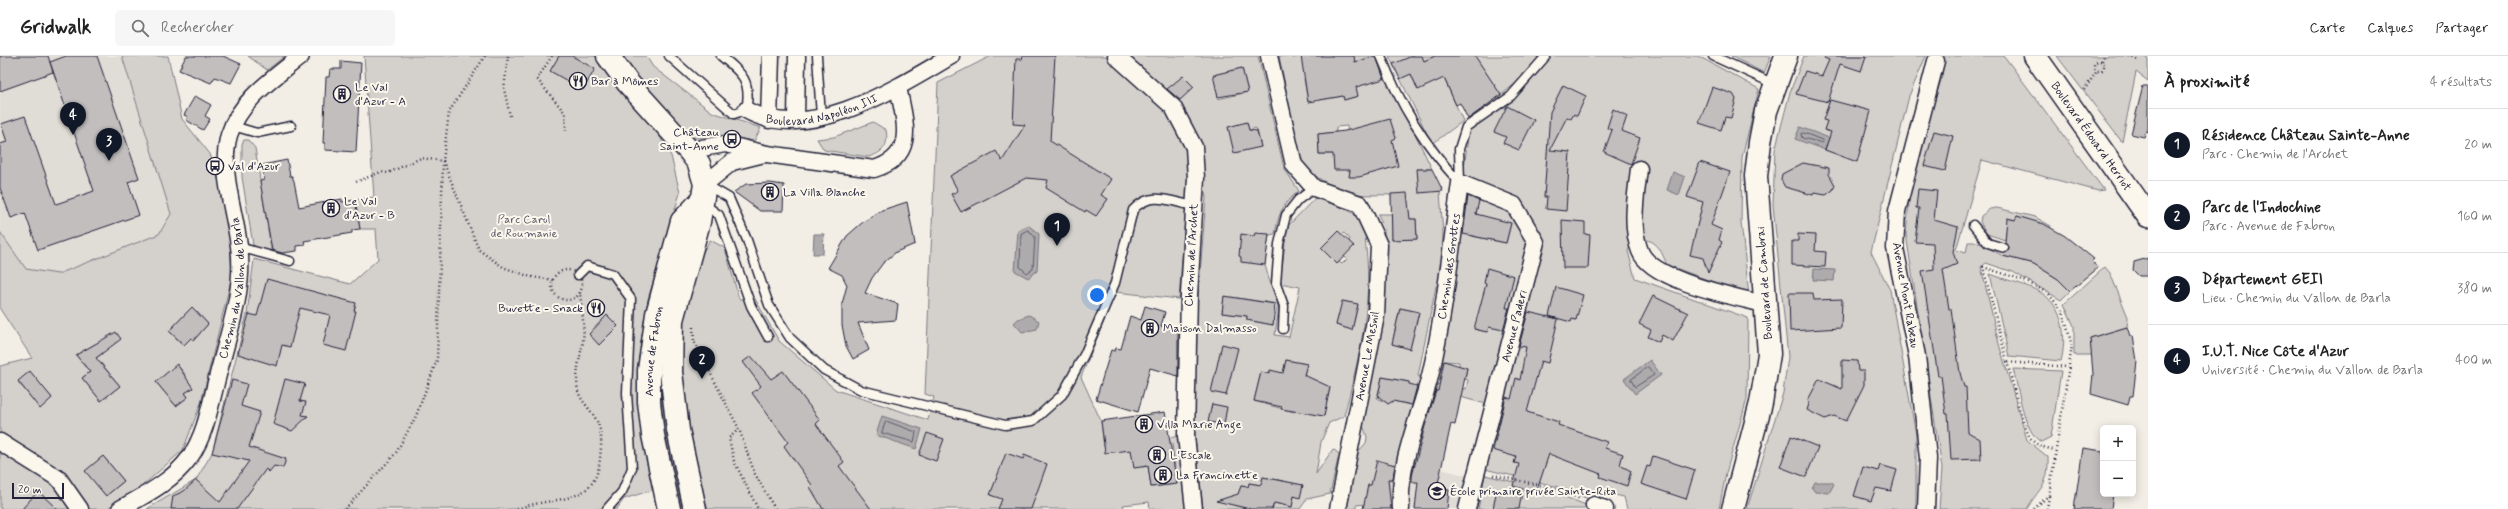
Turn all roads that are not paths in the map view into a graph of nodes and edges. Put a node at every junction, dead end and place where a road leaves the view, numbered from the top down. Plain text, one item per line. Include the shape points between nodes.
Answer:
1 (301, 56) edge
2 (608, 56) edge
3 (669, 56) edge
4 (721, 56) edge
5 (771, 56) edge
6 (797, 56) edge
7 (817, 56) edge
8 (951, 56) edge
9 (1116, 56) edge
10 (1269, 56) edge
11 (1381, 56) edge
12 (1546, 56) edge
13 (1713, 56) edge
14 (1786, 56) edge
15 (2036, 56) edge
16 (1936, 61) dead end
17 (1775, 84) junction
18 (898, 87) junction
19 (746, 110) junction
20 (821, 117) junction
21 (769, 120) junction
22 (796, 121) junction
23 (233, 126) junction
24 (291, 126) dead end
25 (690, 153) junction
26 (767, 154) junction
27 (1639, 169) dead end
28 (1460, 183) junction
29 (1314, 188) junction
30 (703, 193) junction
31 (1194, 206) junction
32 (2148, 216) edge
33 (1973, 225) dead end
34 (240, 247) junction
35 (2004, 248) dead end
36 (290, 261) dead end
37 (578, 275) road end
38 (1767, 305) junction
39 (1283, 329) dead end
40 (768, 337) dead end
41 (0, 442) edge
42 (80, 509) edge
43 (120, 509) edge
44 (607, 509) edge
45 (668, 509) edge
46 (695, 509) edge
47 (1194, 509) edge
48 (1338, 509) edge
49 (1401, 509) edge
50 (1467, 509) edge
51 (1733, 509) edge
52 (1926, 509) edge

1 - 23 street, Chemin du Vallon de Barla via 248,102
2 - 25 street, Avenue de Fabron via 628,83
3 - 19 lane, Boulevard Napoléon III via 734,114
4 - 19 lane, Boulevard Napoléon III via 745,81 749,93
5 - 21 street
6 - 22 street
7 - 20 lane
8 - 18 street, Boulevard Napoléon III
9 - 31 street, Chemin de l'Archet via 1173,107 1180,120 1194,147
10 - 29 street, Avenue Le Mesnil via 1294,165
11 - 28 lane via 1394,89 1432,152
12 - 28 lane, Chemin des Grottes via 1511,96 1466,127 1459,149
13 - 17 lane
14 - 17 street, Boulevard de Cambrai
15 - 32 street, Boulevard Édouard Herriot
16 - 52 street, Avenue Mont Rabeau via 1897,211 1895,248 1917,356 1928,458
17 - 38 street, Boulevard de Cambrai via 1760,142 1756,176
18 - 20 street, Boulevard Napoléon III
18 - 26 street via 905,136 903,150 889,164 874,169
19 - 21 street, Boulevard Napoléon III
20 - 22 street, Boulevard Napoléon III
21 - 22 street, Boulevard Napoléon III
23 - 24 lane via 257,133
23 - 34 street, Chemin du Vallon de Barla via 227,147 227,177
25 - 26 street via 725,144
25 - 30 street, Avenue de Fabron via 698,164
26 - 30 street via 732,162
27 - 38 street via 1634,214 1640,252 1656,270 1674,279
28 - 49 street, Chemin des Grottes via 1446,286 1430,375 1402,471
28 - 50 street, Avenue Paderi via 1514,205 1536,242
29 - 39 lane via 1298,200 1286,215 1276,284 1284,306
29 - 48 street, Avenue Le Mesnil via 1360,204 1379,245 1376,316
30 - 31 lane via 729,198 747,240 769,305 790,338 824,370 861,390 1005,425 1033,421 1062,395 1084,355 1115,283 1133,210 1142,201 1158,198
30 - 40 lane via 719,215 751,306
30 - 45 street, Avenue de Fabron via 682,221 658,307 650,357 649,402
30 - 46 street, Avenue de Fabron via 699,222 672,320 671,347 671,372 678,430
31 - 47 street, Chemin de l'Archet via 1186,436
33 - 35 lane via 1988,243
34 - 36 lane
34 - 43 street, Chemin du Vallon de Barla via 240,269 233,314 198,444 190,457 165,482
37 - 44 lane via 587,266 613,274 631,299 627,393 632,468 622,492
38 - 51 street, Boulevard de Cambrai via 1769,354 1766,380
41 - 42 street via 59,479

